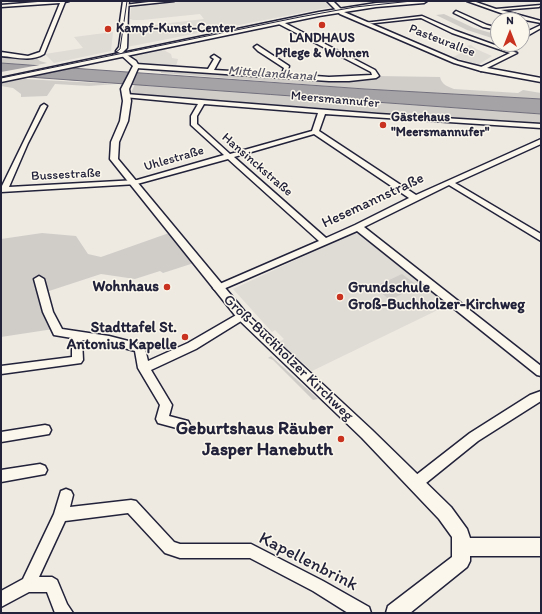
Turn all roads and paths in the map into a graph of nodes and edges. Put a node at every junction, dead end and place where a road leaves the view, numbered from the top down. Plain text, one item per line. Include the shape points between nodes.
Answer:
1 (64, 1) edge
2 (68, 1) edge
3 (172, 1) edge
4 (330, 1) edge
5 (389, 1) edge
6 (424, 1) edge
7 (469, 1) edge
8 (126, 3) edge
9 (1, 6) edge
10 (539, 6) dead end
11 (486, 7) junction
12 (338, 9) junction
13 (475, 9) dead end
14 (494, 10) junction
15 (123, 22) junction
16 (279, 22) junction
17 (490, 22) edge
18 (541, 22) edge
19 (366, 23) junction
20 (541, 26) edge
21 (490, 27) edge
22 (530, 32) edge
23 (490, 44) edge
24 (258, 47) dead end
25 (514, 52) edge
26 (122, 53) junction
27 (1, 54) edge
28 (214, 57) dead end
29 (136, 68) junction
30 (481, 69) junction
31 (210, 71) junction
32 (1, 75) edge
33 (284, 76) junction
34 (1, 80) edge
35 (541, 80) edge
36 (126, 96) junction
37 (203, 101) junction
38 (44, 106) dead end
39 (322, 112) junction
40 (541, 126) edge
41 (315, 132) junction
42 (541, 140) edge
43 (531, 145) junction
44 (541, 150) edge
45 (229, 156) junction
46 (449, 182) junction
47 (132, 183) junction
48 (3, 190) edge
49 (415, 198) junction
50 (358, 227) junction
51 (541, 238) edge
52 (324, 241) junction
53 (39, 279) dead end
54 (218, 288) junction
55 (242, 316) junction
56 (77, 334) junction
57 (144, 368) junction
58 (1, 370) edge
59 (541, 372) edge
60 (541, 396) edge
61 (184, 425) dead end
62 (45, 430) dead end
63 (1, 437) edge
64 (40, 470) dead end
65 (1, 476) edge
66 (416, 483) junction
67 (66, 495) dead end
68 (61, 515) junction
69 (462, 547) junction
70 (541, 547) edge
71 (28, 584) junction
72 (1, 599) edge
73 (65, 613) edge
74 (363, 613) edge
75 (395, 613) edge

1 - 2 street
1 - 9 street
1 - 27 street via 39,56
3 - 8 street
4 - 12 street
5 - 12 main road
6 - 12 main road
7 - 11 street
8 - 15 main road
10 - 14 street
11 - 13 street
11 - 14 street
12 - 16 main road
12 - 19 street, Pasteurallee
12 - 26 main road
14 - 18 street
15 - 26 main road via 125,26
15 - 26 main road via 118,26 115,42 115,50
16 - 26 main road
16 - 33 street via 373,70 376,76 341,79
17 - 21 street via 463,11 456,12
19 - 23 street via 422,17 454,32
19 - 30 street, Pasteurallee via 451,60
20 - 22 street
24 - 33 street via 285,65 287,69
25 - 30 street
26 - 29 street via 134,62
26 - 32 main road
26 - 34 main road via 73,66
28 - 31 street via 218,59
29 - 31 street
29 - 36 street, Groß-Buchholzer Kirchweg via 126,85
30 - 35 street, Pasteurallee
31 - 33 street
36 - 37 street, Meersmannufer
36 - 47 street, Groß-Buchholzer Kirchweg via 124,121 115,142 114,159
37 - 39 street, Meersmannufer
37 - 45 street, Hansinckstraße via 192,116 194,125
38 - 48 street
39 - 40 street, Meersmannufer
39 - 41 street
41 - 45 street, Uhlestraße
41 - 49 street
42 - 43 street, Hesemannstraße
43 - 44 street
43 - 46 street, Hesemannstraße
45 - 47 street, Uhlestraße
45 - 52 street, Hansinckstraße
46 - 49 street, Hesemannstraße
46 - 51 street
47 - 48 street, Bussestraße
47 - 54 street, Groß-Buchholzer Kirchweg
49 - 50 street, Hesemannstraße
50 - 52 street, Hesemannstraße
50 - 59 street
52 - 54 street, Hesemannstraße
53 - 56 street via 48,312 58,332
54 - 55 street, Groß-Buchholzer Kirchweg
55 - 57 street via 192,346
55 - 66 street, Groß-Buchholzer Kirchweg
56 - 57 street via 140,348
56 - 58 street via 77,360
57 - 61 street via 166,405 162,419
60 - 66 street via 474,437
62 - 63 street
64 - 65 street
66 - 69 street, Groß-Buchholzer Kirchweg via 455,525 461,535
67 - 68 street
68 - 71 street
68 - 74 street, Kapellenbrink via 131,506 170,548 180,552 251,551
69 - 70 street
69 - 75 street via 461,561
71 - 72 street
71 - 73 street via 52,585

